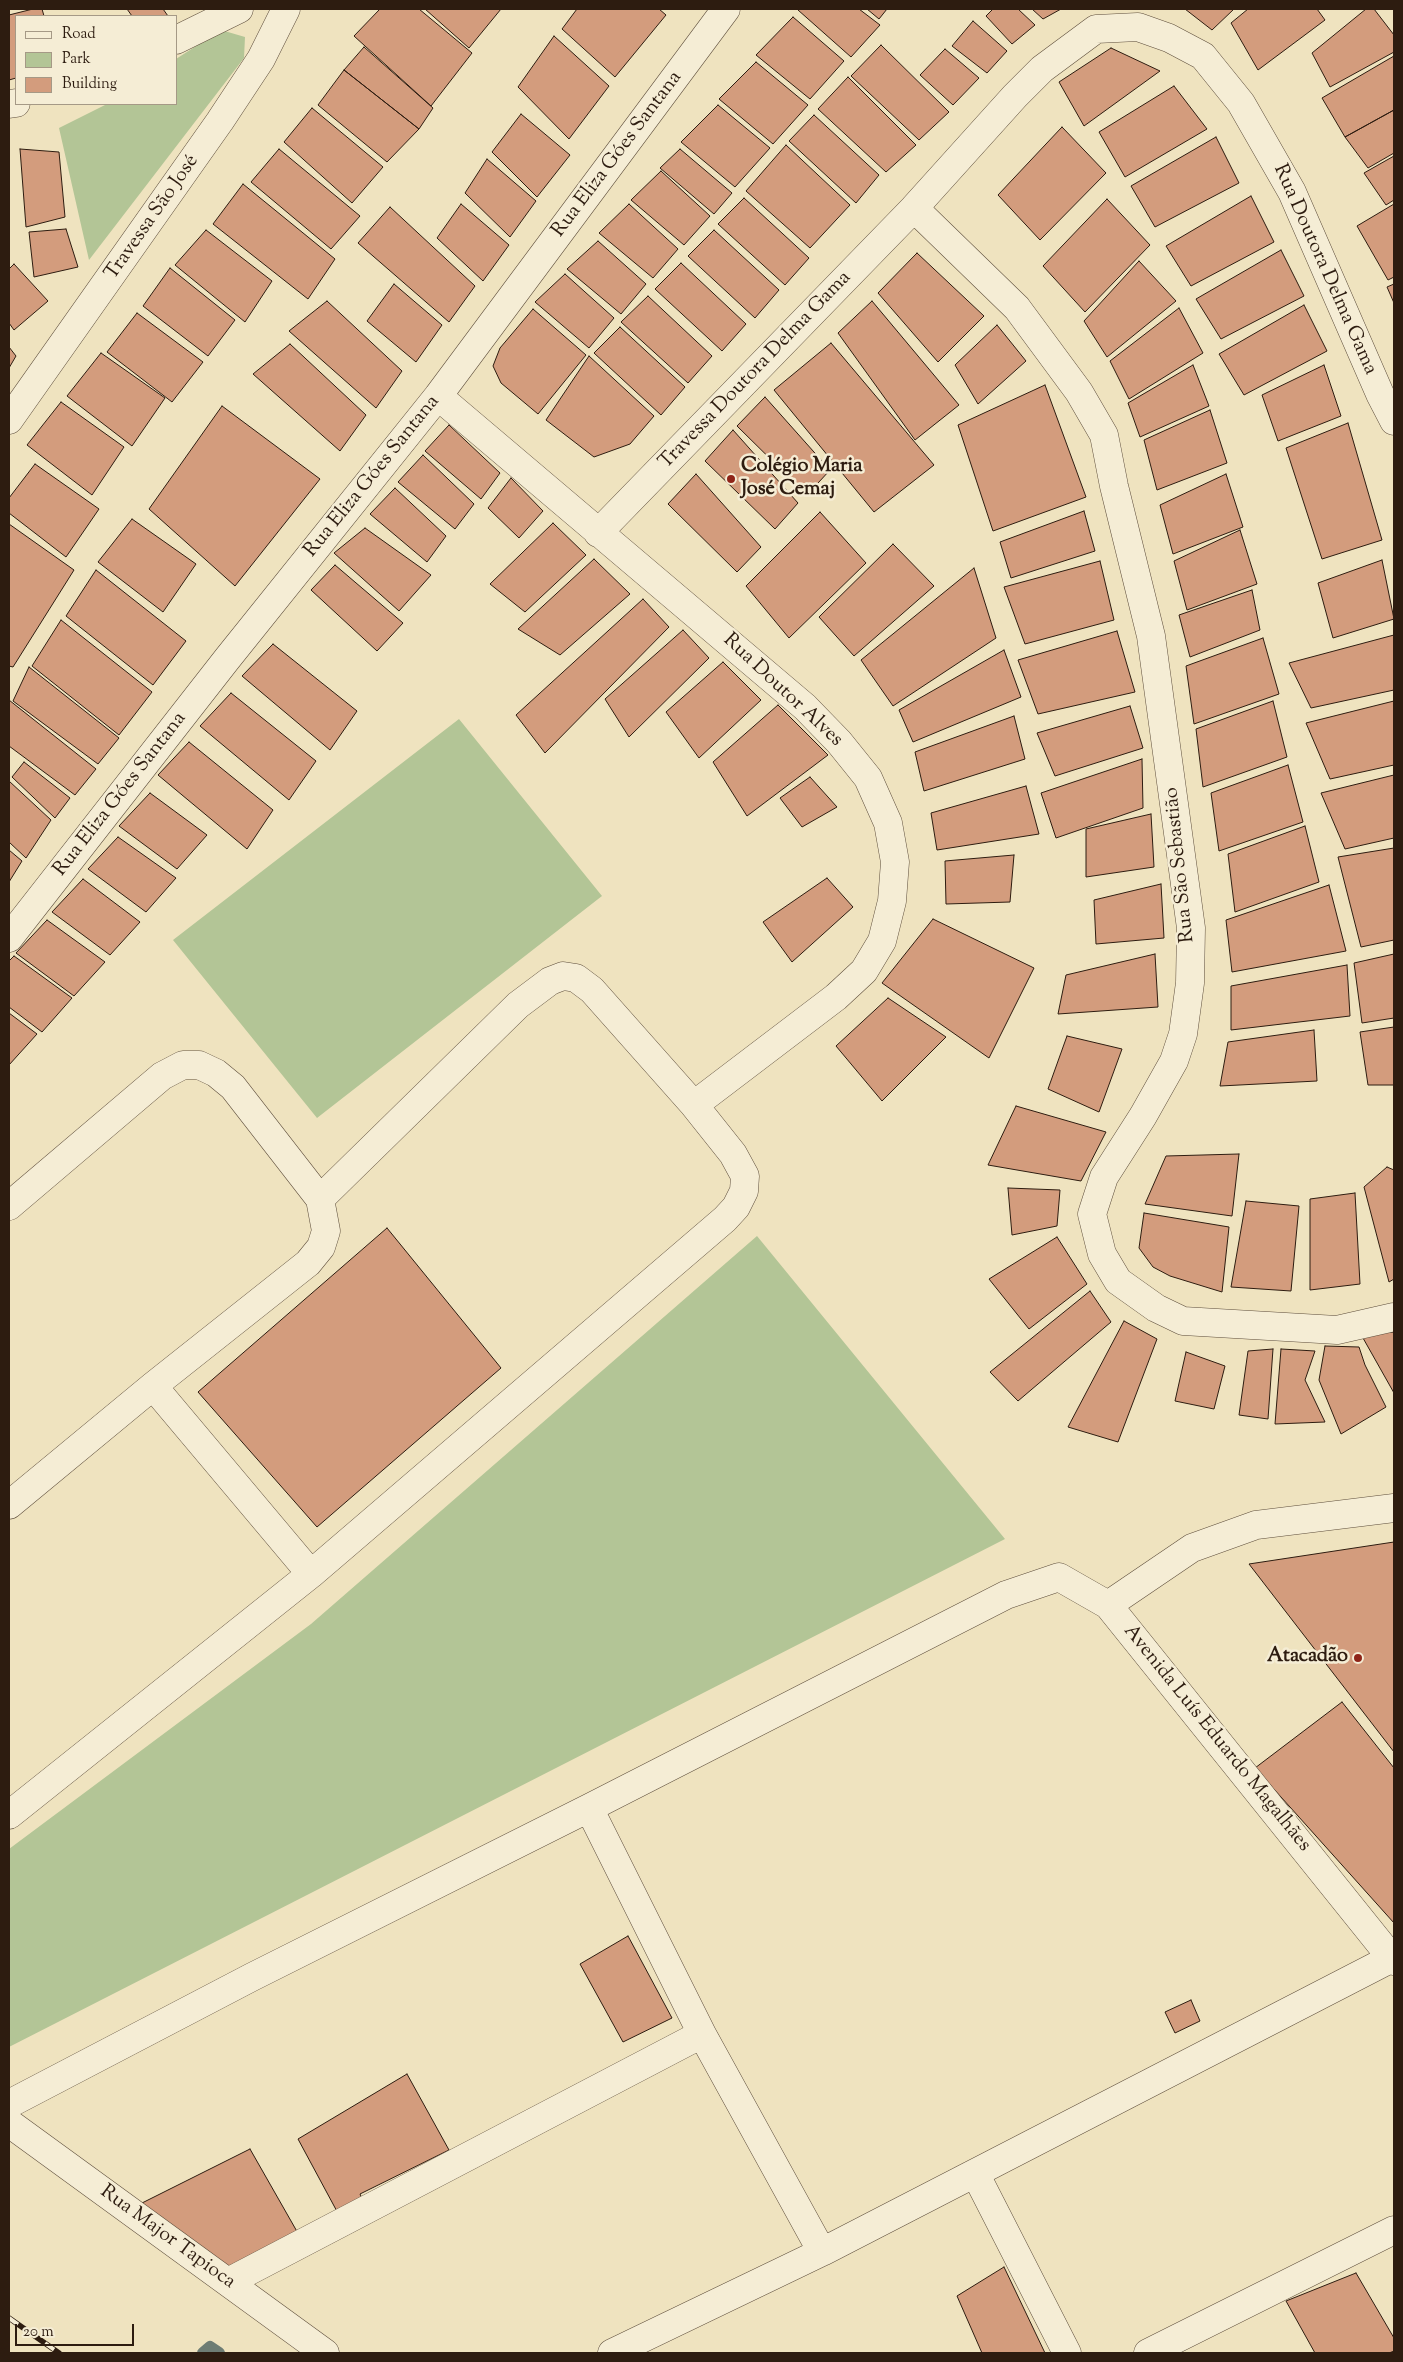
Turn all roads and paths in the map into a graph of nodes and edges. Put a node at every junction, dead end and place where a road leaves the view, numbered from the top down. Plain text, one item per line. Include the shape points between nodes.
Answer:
1 (239, 9) edge
2 (286, 9) edge
3 (726, 9) edge
4 (178, 39) edge
5 (914, 208) junction
6 (438, 396) junction
7 (9, 420) edge
8 (1394, 421) edge
9 (598, 533) junction
10 (9, 938) edge
11 (694, 1105) junction
12 (320, 1199) junction
13 (9, 1206) edge
14 (1394, 1317) edge
15 (153, 1386) junction
16 (9, 1505) edge
17 (1394, 1508) edge
18 (310, 1574) junction
19 (1108, 1605) junction
20 (589, 1808) junction
21 (9, 1815) edge
22 (1393, 1960) edge
23 (702, 2034) junction
24 (9, 2104) edge
25 (9, 2123) edge
26 (975, 2173) junction
27 (1394, 2230) edge
28 (822, 2252) junction
29 (228, 2282) junction
30 (1194, 2343) edge
31 (325, 2353) edge
32 (612, 2353) edge
33 (1067, 2353) edge
34 (1148, 2353) edge

1 - 4 street
2 - 7 street, Travessa São José via 261,59 220,121
3 - 6 street, Rua Eliza Góes Santana
5 - 8 street, Rua Doutora Delma Gama via 1042,70 1096,29 1138,26 1169,38 1203,56 1241,103 1292,192
5 - 9 street, Travessa Doutora Delma Gama
5 - 14 street, Rua São Sebastião via 1017,308 1079,392 1104,435 1151,636 1191,928 1190,983 1183,1034 1174,1061 1104,1177 1092,1214 1102,1254 1118,1281 1156,1308 1183,1321 1337,1330
6 - 9 street, Rua Doutor Alves
6 - 10 street, Rua Eliza Góes Santana
9 - 11 street, Rua Doutor Alves via 730,641 840,742 868,778 888,823 895,862 892,902 882,940 864,971 836,998
11 - 12 street via 592,990 576,978 563,976 550,981 518,1005
11 - 18 street via 733,1154 745,1176 744,1191 736,1207
12 - 13 street via 233,1087 216,1073 199,1065 183,1065 162,1076
12 - 15 street via 326,1231 321,1247 308,1263
15 - 16 street
15 - 18 street
17 - 19 street via 1256,1525 1192,1548
18 - 21 street
19 - 20 street, Avenida Luís Eduardo Magalhães via 1059,1577 1006,1596
19 - 22 street, Avenida Luís Eduardo Magalhães
20 - 23 street
20 - 24 street, Avenida Luís Eduardo Magalhães via 252,1977
22 - 26 street
23 - 28 street
23 - 29 street
25 - 29 street, Rua Major Tapioca
26 - 28 street
26 - 33 street
27 - 30 street
28 - 32 street
29 - 31 street, Rua Major Tapioca
30 - 34 street

